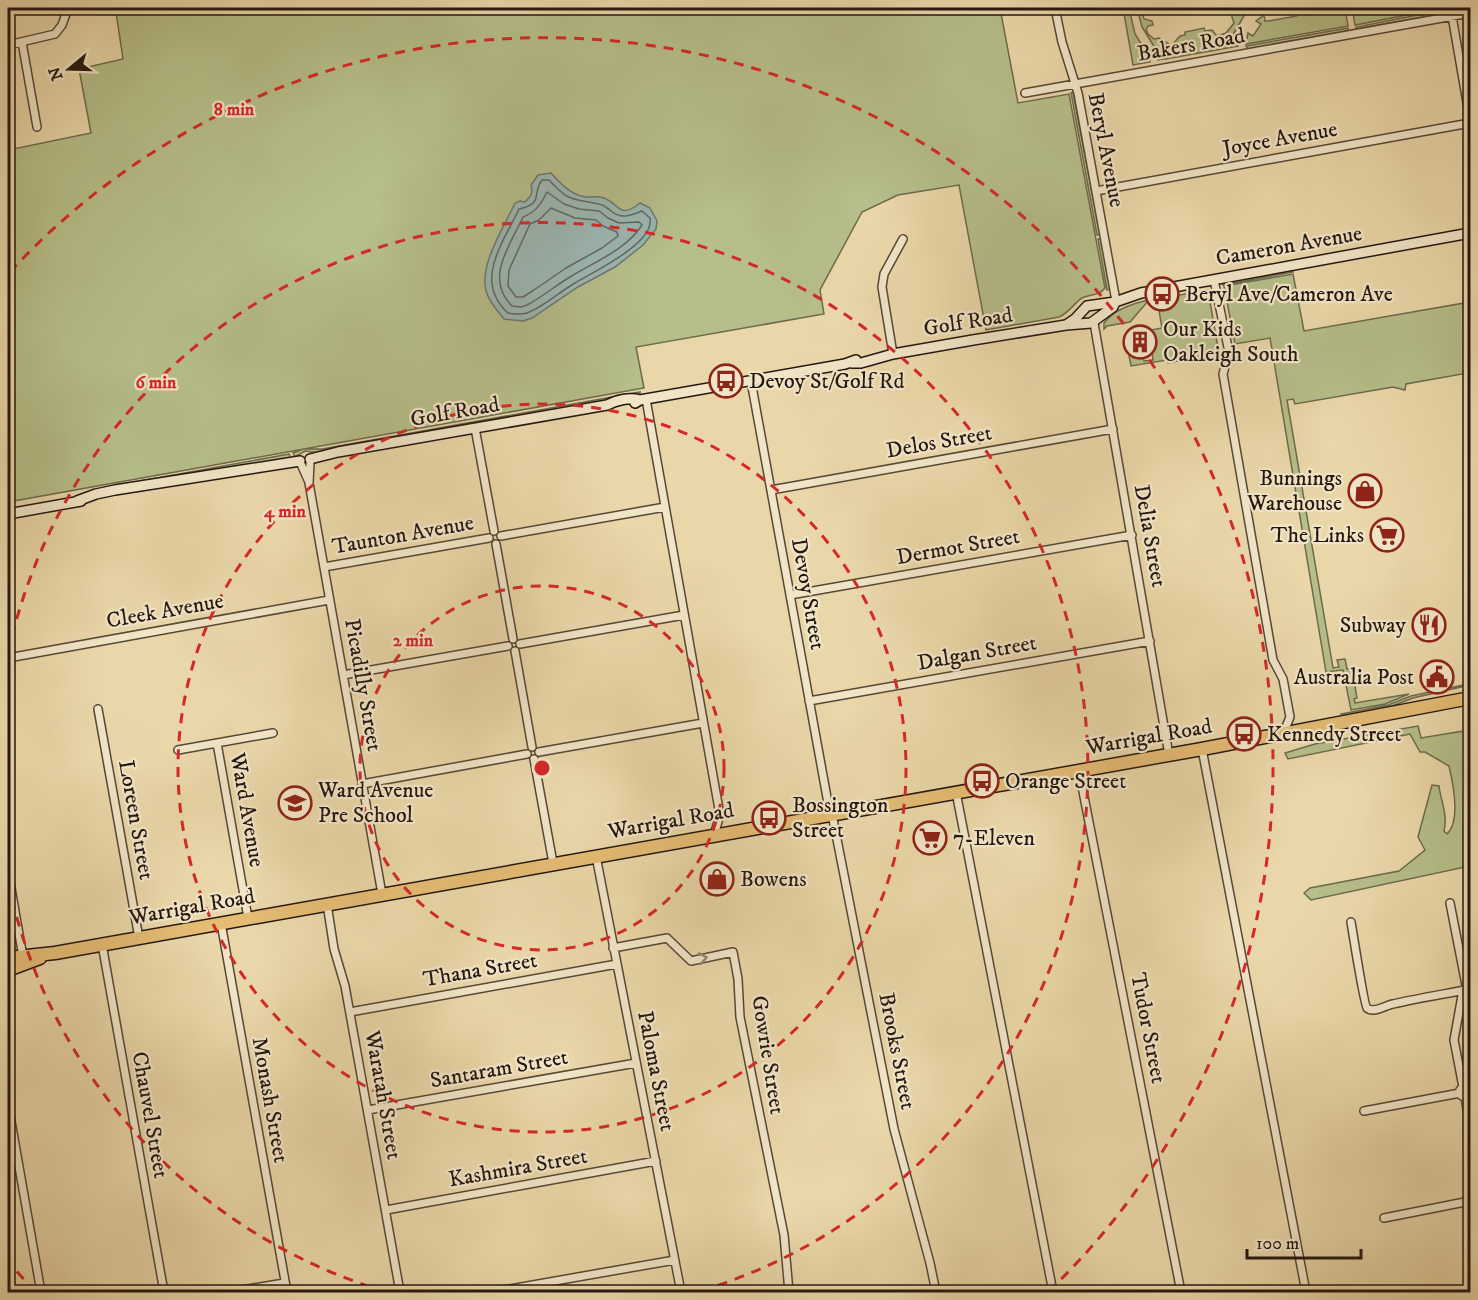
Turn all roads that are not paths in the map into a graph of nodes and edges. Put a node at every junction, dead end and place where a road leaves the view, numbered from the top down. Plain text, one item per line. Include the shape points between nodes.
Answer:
1 (68, 8) edge
2 (1055, 8) edge
3 (1470, 13) edge
4 (1452, 16) junction
5 (22, 42) junction
6 (8, 45) edge
7 (1075, 84) junction
8 (1025, 93) dead end
9 (1470, 122) edge
10 (37, 128) dead end
11 (1096, 191) junction
12 (1470, 233) edge
13 (903, 239) dead end
14 (1214, 280) junction
15 (1115, 302) junction
16 (1095, 305) junction
17 (1083, 310) junction
18 (1094, 321) junction
19 (1066, 325) junction
20 (893, 354) junction
21 (751, 381) junction
22 (643, 400) junction
23 (475, 428) junction
24 (1113, 429) junction
25 (305, 462) junction
26 (771, 490) junction
27 (665, 507) junction
28 (9, 513) edge
29 (494, 531) junction
30 (1131, 535) junction
31 (501, 536) junction
32 (489, 538) junction
33 (496, 544) junction
34 (324, 567) junction
35 (790, 595) junction
36 (329, 600) junction
37 (684, 615) junction
38 (513, 639) junction
39 (1150, 641) junction
40 (520, 644) junction
41 (508, 646) junction
42 (515, 651) junction
43 (8, 658) edge
44 (343, 675) junction
45 (1470, 698) edge
46 (809, 701) junction
47 (98, 709) dead end
48 (1290, 717) junction
49 (703, 723) junction
50 (1306, 730) junction
51 (273, 733) dead end
52 (1282, 734) junction
53 (217, 743) junction
54 (532, 747) junction
55 (1202, 749) junction
56 (178, 750) dead end
57 (539, 752) junction
58 (527, 754) junction
59 (1170, 755) junction
60 (534, 759) junction
61 (1079, 771) junction
62 (362, 784) junction
63 (956, 792) junction
64 (831, 814) junction
65 (714, 835) junction
66 (596, 856) junction
67 (553, 863) junction
68 (8, 871) edge
69 (382, 894) junction
70 (1450, 903) dead end
71 (327, 904) junction
72 (248, 918) junction
73 (1351, 922) dead end
74 (221, 923) junction
75 (139, 938) junction
76 (102, 944) junction
77 (613, 948) junction
78 (8, 958) edge
79 (23, 959) junction
80 (617, 964) junction
81 (8, 970) edge
82 (1467, 990) edge
83 (350, 1012) junction
84 (636, 1063) junction
85 (1465, 1092) edge
86 (8, 1104) edge
87 (368, 1110) junction
88 (1364, 1111) dead end
89 (1470, 1125) edge
90 (656, 1161) junction
91 (1470, 1202) edge
92 (386, 1210) junction
93 (1384, 1218) dead end
94 (675, 1260) junction
95 (284, 1283) junction
96 (41, 1293) edge
97 (164, 1293) edge
98 (230, 1293) edge
99 (287, 1293) edge
100 (400, 1293) edge
101 (492, 1293) edge
102 (681, 1293) edge
103 (789, 1293) edge
104 (936, 1293) edge
105 (1053, 1293) edge
106 (1180, 1293) edge
107 (1306, 1293) edge

1 - 5 street via 55,34
2 - 7 street, Beryl Avenue
3 - 4 street, Bakers Road
4 - 7 street, Bakers Road
4 - 9 street
5 - 6 street
5 - 10 street
7 - 8 street, Bakers Road
7 - 11 street, Beryl Avenue
9 - 11 street, Joyce Avenue
11 - 15 street, Beryl Avenue
12 - 14 street, Cameron Avenue
13 - 20 street via 884,274 882,288
14 - 15 street, Cameron Avenue via 1141,293
14 - 48 street via 1228,352 1224,374 1273,660 1283,679
15 - 16 street, Cameron Avenue
15 - 18 street, Cameron Avenue
16 - 17 street, Cameron Avenue
16 - 18 street via 1099,309
17 - 18 street via 1082,317
17 - 19 street
18 - 19 street, Golf Road
18 - 24 street, Delia Street
19 - 20 street, Golf Road
20 - 21 street, Golf Road
21 - 22 street, Golf Road
21 - 26 street, Devoy Street
22 - 23 street, Golf Road via 634,398
22 - 27 street
23 - 25 street, Golf Road
23 - 29 street
24 - 26 street, Delos Street
24 - 30 street, Delia Street
25 - 28 street, Golf Road via 136,488 115,496
25 - 34 street, Picadilly Street
26 - 35 street, Devoy Street
27 - 31 street, Taunton Avenue
27 - 37 street
29 - 31 street
29 - 32 street
30 - 35 street, Dermot Street
30 - 39 street, Delia Street
31 - 33 street
32 - 33 street
32 - 34 street, Taunton Avenue
33 - 38 street
34 - 36 street, Picadilly Street
35 - 46 street, Devoy Street
36 - 43 street, Cleek Avenue
36 - 44 street, Picadilly Street
37 - 40 street
37 - 49 street
38 - 40 street
38 - 41 street
39 - 46 street, Dalgan Street
39 - 59 street, Delia Street
40 - 42 street
41 - 42 street
41 - 44 street
42 - 54 street
44 - 62 street, Picadilly Street
45 - 50 highway, Warrigal Road
46 - 64 street, Devoy Street
47 - 75 street, Loreen Street
48 - 50 street
48 - 52 street
49 - 57 street
49 - 65 street via 720,815
50 - 52 highway, Warrigal Road
51 - 53 street, Ward Avenue
52 - 55 highway, Warrigal Road
53 - 56 street, Ward Avenue
53 - 72 street, Ward Avenue
54 - 57 street
54 - 58 street
55 - 59 highway, Warrigal Road
55 - 107 street
57 - 60 street
58 - 60 street
58 - 62 street
59 - 61 highway, Warrigal Road
60 - 67 street
61 - 63 highway, Warrigal Road
61 - 106 street, Tudor Street
62 - 69 street, Picadilly Street
63 - 64 highway, Warrigal Road
63 - 105 street
64 - 65 highway, Warrigal Road
64 - 104 street, Brooks Street via 894,1129
65 - 66 highway, Warrigal Road
66 - 67 highway, Warrigal Road
66 - 77 street, Paloma Street
67 - 69 highway, Warrigal Road
68 - 79 street
69 - 71 highway, Warrigal Road
70 - 82 street
71 - 72 highway, Warrigal Road
71 - 83 street, Waratah Street
72 - 74 highway, Warrigal Road
73 - 82 street via 1368,1008 1374,1010
74 - 75 highway, Warrigal Road
74 - 95 street, Monash Street
75 - 76 highway, Warrigal Road
76 - 79 highway, Warrigal Road
76 - 97 street, Chauvel Street
77 - 80 street, Paloma Street
77 -> 103 street, Gowrie Street via 667,938 691,961 733,952 740,1017 783,1235
78 - 79 highway, Warrigal Road
79 - 81 highway, Warrigal Road
80 - 83 street, Thana Street
80 - 84 street, Paloma Street
82 - 85 street via 1454,1040
83 - 87 street, Waratah Street
84 - 87 street, Santaram Street
84 - 90 street, Paloma Street
85 - 88 street
85 - 89 street
86 - 96 street
87 - 92 street, Waratah Street
90 - 92 street, Kashmira Street
90 - 94 street, Paloma Street
91 - 93 street
92 - 100 street, Waratah Street
94 - 101 street
94 - 102 street, Paloma Street
95 - 98 street
95 - 99 street, Monash Street

